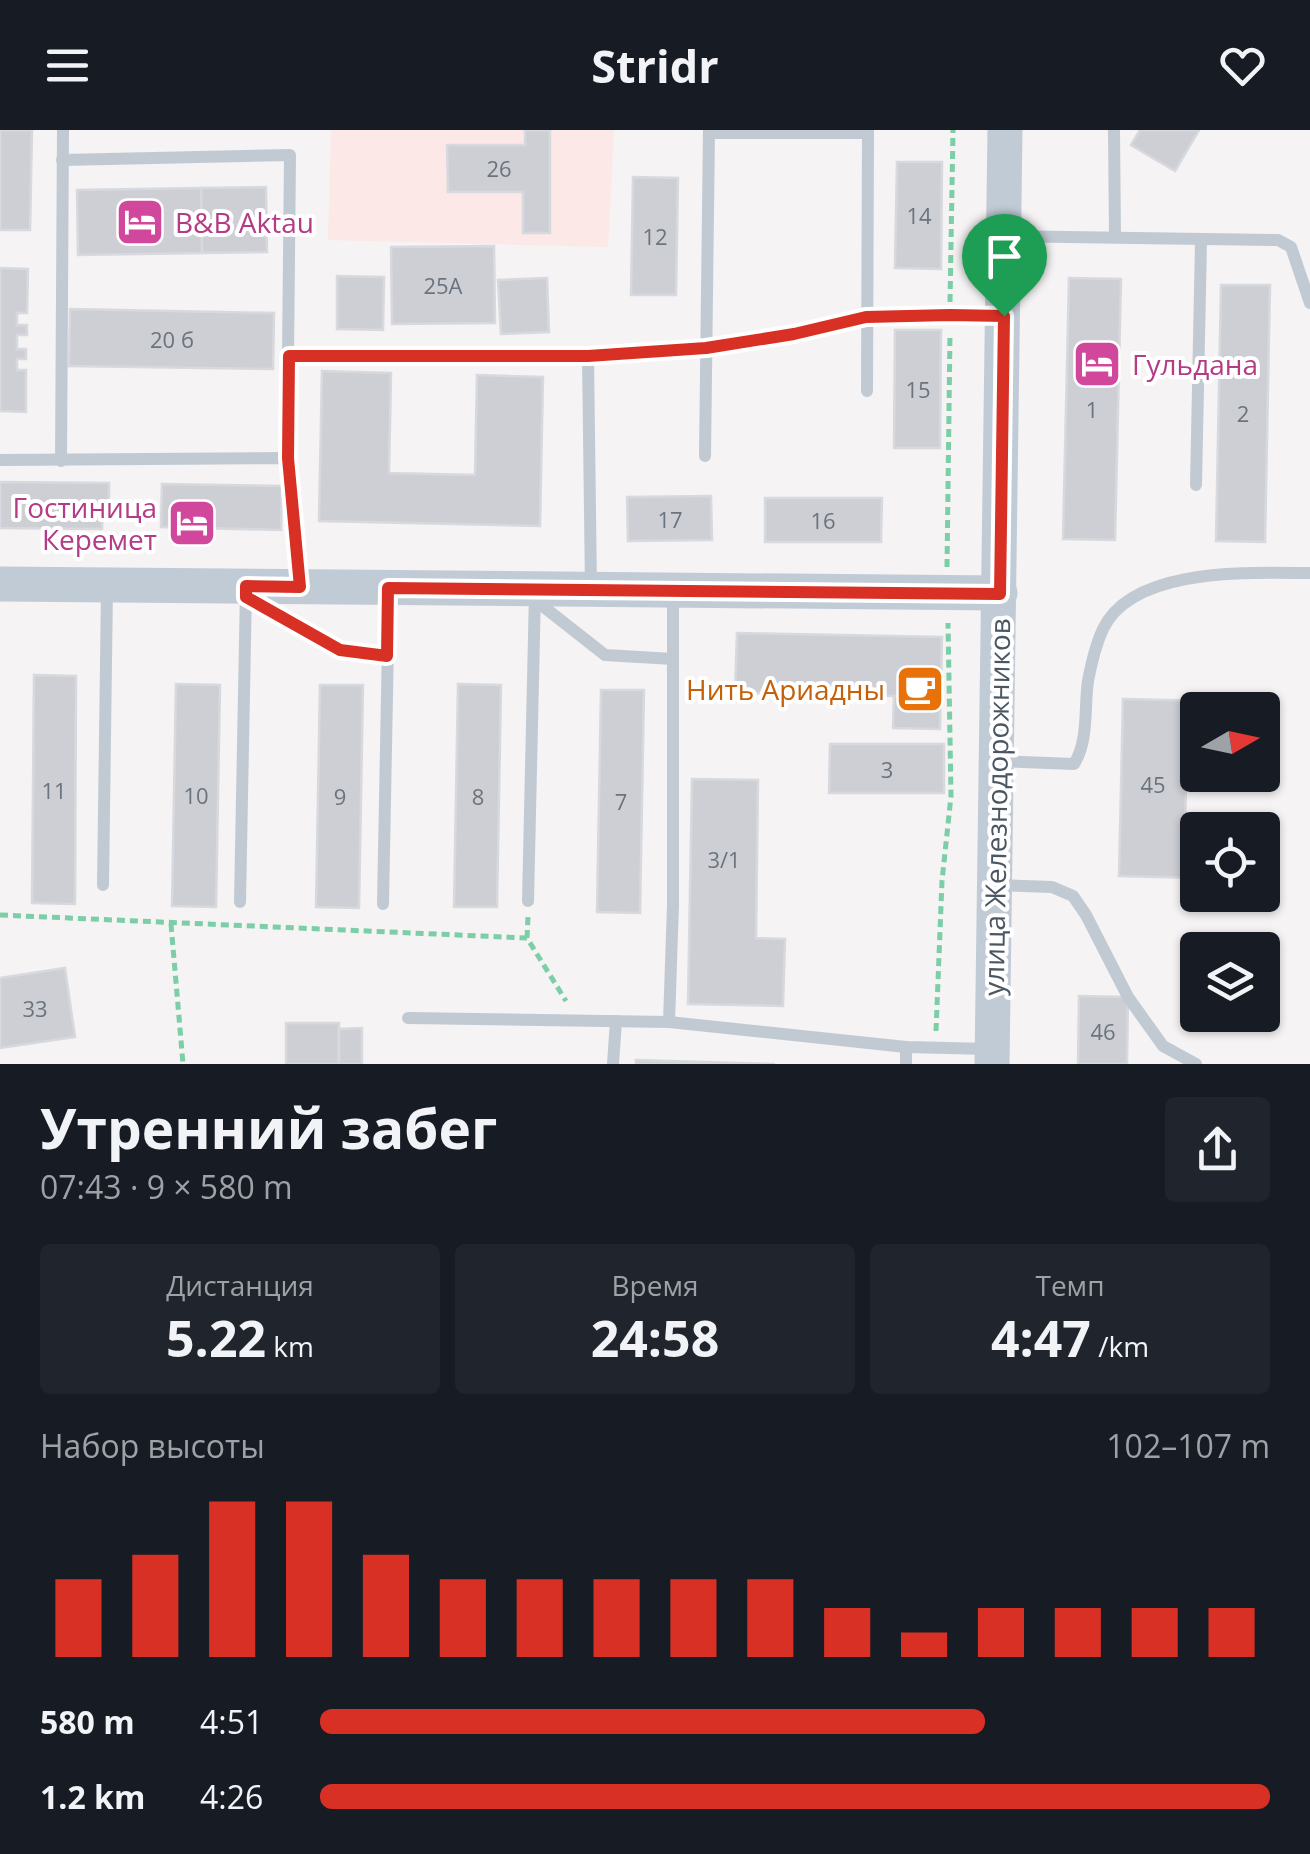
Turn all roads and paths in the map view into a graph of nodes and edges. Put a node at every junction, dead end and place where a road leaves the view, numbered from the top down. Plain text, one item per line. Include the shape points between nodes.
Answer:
1 (63, 130) edge
2 (1005, 130) edge
3 (1114, 130) edge
4 (868, 131) edge
5 (709, 132) edge
6 (62, 160) junction
7 (1004, 236) junction
8 (1115, 238) junction
9 (1201, 241) junction
10 (1310, 302) edge
11 (1004, 316) junction
12 (866, 317) junction
13 (706, 348) junction
14 (289, 356) junction
15 (588, 356) junction
16 (866, 390) dead end
17 (705, 456) dead end
18 (288, 458) junction
19 (0, 460) edge
20 (60, 460) junction
21 (1196, 486) dead end
22 (1310, 573) edge
23 (0, 584) edge
24 (108, 585) junction
25 (300, 587) junction
26 (388, 588) junction
27 (592, 590) junction
28 (673, 590) junction
29 (246, 592) junction
30 (535, 594) junction
31 (1000, 594) junction
32 (387, 656) junction
33 (673, 659) junction
34 (997, 761) junction
35 (995, 885) junction
36 (103, 886) dead end
37 (528, 901) dead end
38 (240, 902) dead end
39 (383, 904) dead end
40 (0, 916) edge
41 (171, 924) junction
42 (408, 1018) dead end
43 (579, 1020) junction
44 (616, 1021) junction
45 (670, 1022) junction
46 (906, 1047) junction
47 (992, 1056) edge
48 (183, 1064) edge
49 (613, 1064) edge
50 (906, 1064) edge
51 (1196, 1064) edge

1 - 6 lane
2 - 7 street, улица Железнодорожников
3 - 8 lane
4 - 5 lane
4 - 12 lane
5 - 13 lane
6 - 14 lane via 290,155
6 - 20 lane
7 - 8 lane
7 - 11 street, улица Железнодорожников
8 - 9 lane
9 - 10 lane via 1278,240 1292,247
9 - 21 lane
11 - 12 lane
11 - 31 street, улица Железнодорожников
12 - 13 lane
12 - 16 lane
13 - 15 lane
13 - 17 lane
14 - 15 lane
14 - 18 lane
15 - 27 lane
18 - 20 lane
18 - 25 lane
19 - 20 lane
22 - 34 lane via 1173,580 1126,603 1104,626 1074,764
23 - 24 street
24 - 29 street
24 - 36 lane
25 - 26 street
25 - 29 street
26 - 30 street
26 - 32 lane
27 - 28 street
27 - 30 street
28 - 31 street
28 - 33 lane
29 - 32 lane via 340,650
29 - 38 lane
30 - 33 lane via 604,655
30 - 37 lane
31 - 34 street, улица Железнодорожников
32 - 39 lane
33 - 45 lane
34 - 35 street, улица Железнодорожников
35 - 47 street, улица Железнодорожников
35 - 51 lane via 1073,896 1163,1046
40 - 41 path
41 - 43 path via 527,938
41 - 48 path
42 - 43 lane
43 - 44 lane
44 - 45 lane
44 - 49 lane
45 - 46 lane
46 - 47 lane
46 - 50 lane

